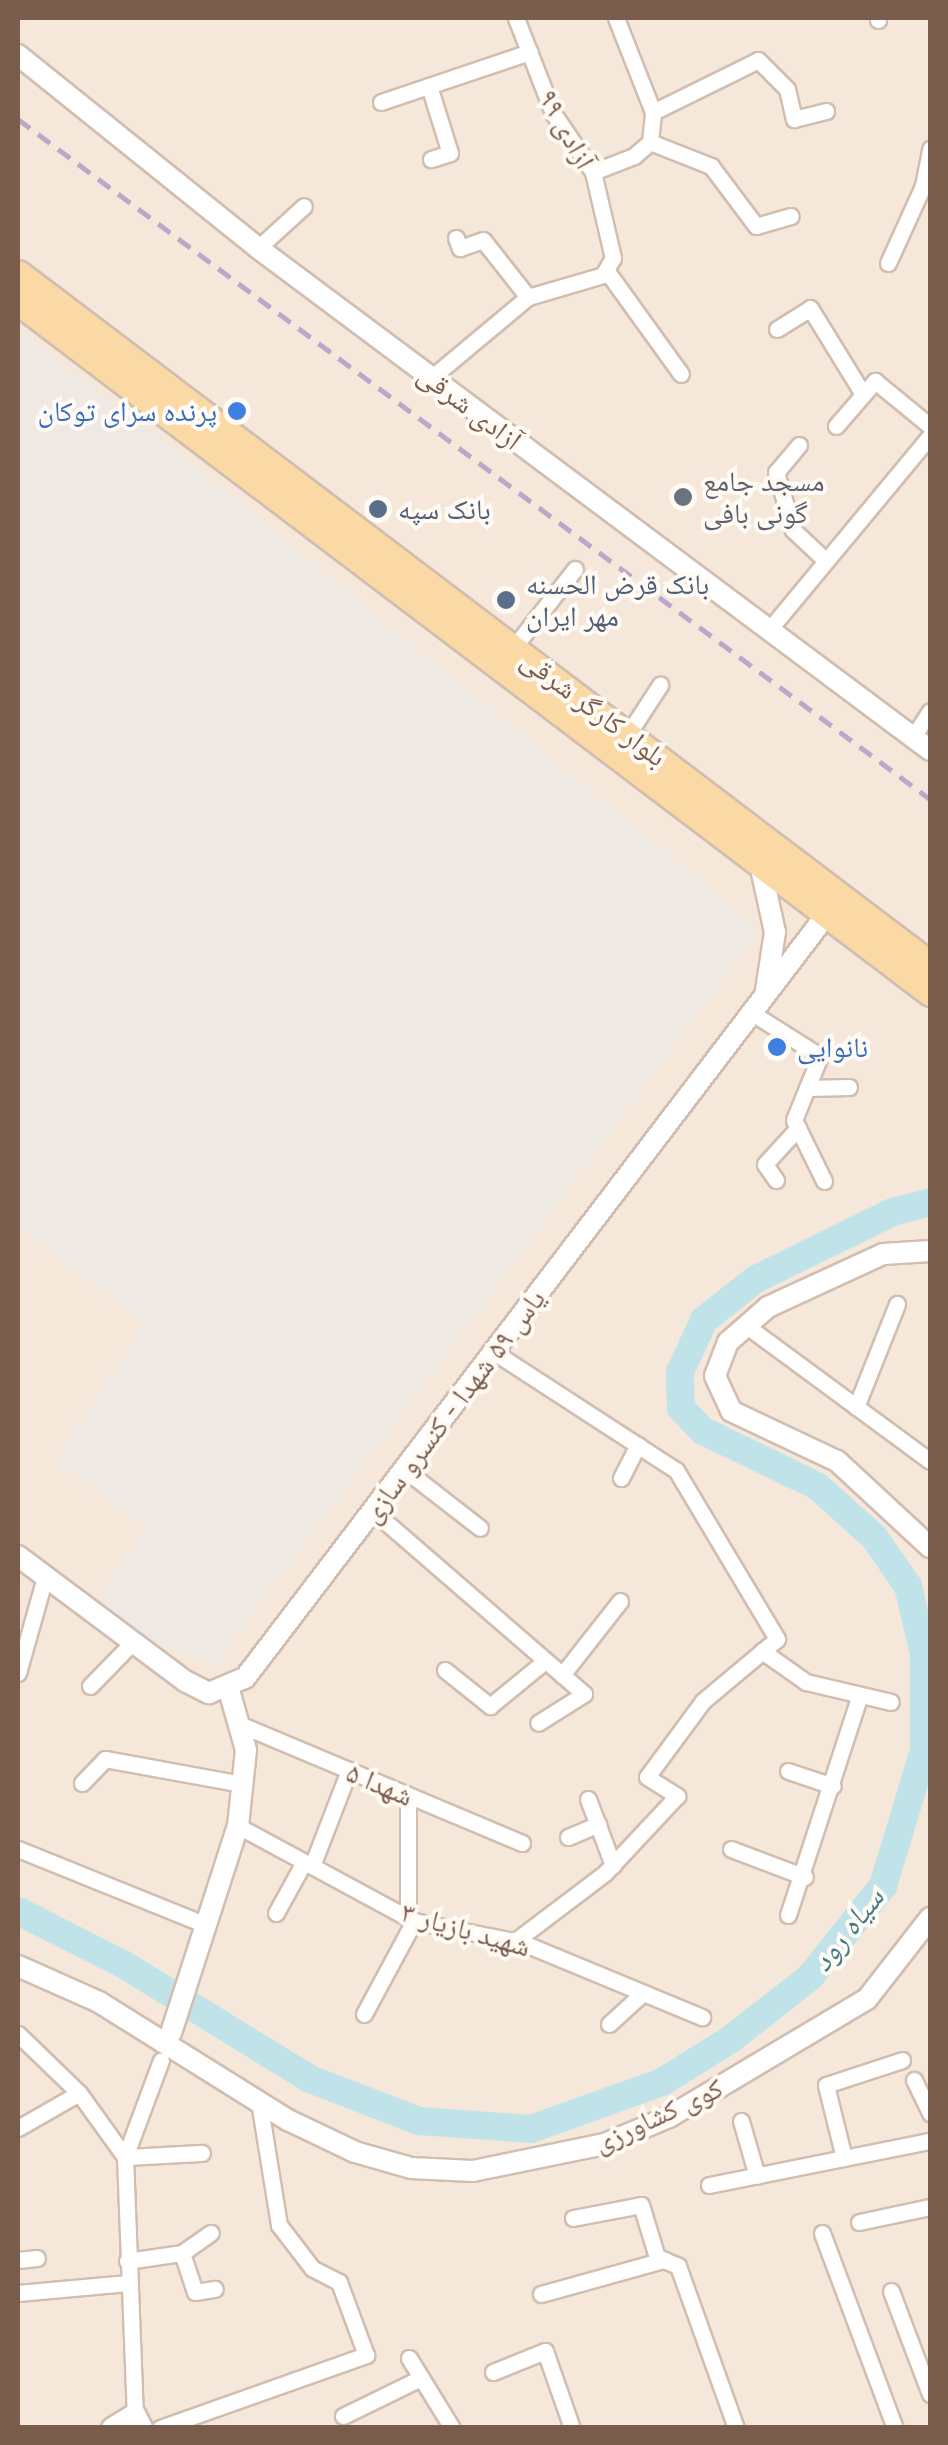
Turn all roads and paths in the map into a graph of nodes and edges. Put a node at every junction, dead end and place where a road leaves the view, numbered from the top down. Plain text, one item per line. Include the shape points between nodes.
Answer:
1 (516, 18) edge
2 (616, 18) edge
3 (530, 52) junction
4 (18, 56) edge
5 (429, 86) junction
6 (380, 102) dead end
7 (653, 112) junction
8 (826, 112) dead end
9 (650, 142) junction
10 (930, 149) edge
11 (431, 158) dead end
12 (592, 172) junction
13 (923, 205) edge
14 (304, 206) dead end
15 (790, 216) dead end
16 (456, 238) dead end
17 (258, 248) junction
18 (888, 263) dead end
19 (606, 270) junction
20 (18, 273) edge
21 (528, 298) junction
22 (18, 302) edge
23 (778, 329) dead end
24 (681, 374) dead end
25 (431, 378) junction
26 (863, 394) junction
27 (836, 426) dead end
28 (930, 426) edge
29 (930, 436) edge
30 (798, 444) dead end
31 (362, 547) junction
32 (826, 562) junction
33 (575, 569) dead end
34 (768, 631) junction
35 (514, 647) junction
36 (660, 686) dead end
37 (930, 711) edge
38 (628, 734) junction
39 (912, 736) junction
40 (930, 750) edge
41 (760, 864) junction
42 (827, 914) junction
43 (930, 964) edge
44 (930, 992) edge
45 (758, 1004) junction
46 (849, 1087) dead end
47 (807, 1088) junction
48 (798, 1128) junction
49 (748, 1158) dead end
50 (766, 1164) junction
51 (776, 1180) dead end
52 (824, 1181) dead end
53 (930, 1251) edge
54 (897, 1304) dead end
55 (744, 1324) junction
56 (494, 1352) junction
57 (856, 1407) junction
58 (638, 1445) junction
59 (930, 1461) edge
60 (404, 1469) junction
61 (621, 1478) dead end
62 (373, 1511) junction
63 (480, 1528) dead end
64 (930, 1548) edge
65 (18, 1556) edge
66 (45, 1577) junction
67 (620, 1602) dead end
68 (133, 1642) junction
69 (762, 1651) junction
70 (546, 1660) junction
71 (445, 1670) dead end
72 (18, 1673) edge
73 (562, 1675) junction
74 (90, 1686) dead end
75 (228, 1687) junction
76 (860, 1695) junction
77 (890, 1702) dead end
78 (538, 1723) dead end
79 (239, 1724) junction
80 (349, 1770) junction
81 (788, 1771) dead end
82 (82, 1783) dead end
83 (242, 1784) junction
84 (833, 1786) junction
85 (408, 1795) junction
86 (588, 1799) dead end
87 (598, 1824) junction
88 (238, 1826) junction
89 (568, 1836) dead end
90 (522, 1844) dead end
91 (18, 1849) edge
92 (732, 1849) dead end
93 (308, 1864) junction
94 (613, 1864) junction
95 (805, 1877) junction
96 (276, 1914) dead end
97 (788, 1915) dead end
98 (930, 1918) edge
99 (411, 1919) junction
100 (203, 1934) junction
101 (515, 1942) junction
102 (18, 1966) edge
103 (643, 1992) junction
104 (364, 2014) dead end
105 (702, 2017) dead end
106 (609, 2024) dead end
107 (18, 2034) edge
108 (166, 2045) junction
109 (902, 2060) dead end
110 (914, 2080) dead end
111 (78, 2093) junction
112 (259, 2102) junction
113 (930, 2113) edge
114 (741, 2121) dead end
115 (18, 2128) edge
116 (930, 2141) edge
117 (202, 2153) dead end
118 (126, 2157) junction
119 (844, 2158) junction
120 (757, 2176) junction
121 (709, 2185) dead end
122 (930, 2207) edge
123 (573, 2218) dead end
124 (859, 2222) dead end
125 (210, 2233) dead end
126 (822, 2233) dead end
127 (182, 2253) junction
128 (36, 2258) dead end
129 (18, 2260) edge
130 (664, 2260) junction
131 (127, 2261) junction
132 (128, 2283) junction
133 (215, 2289) dead end
134 (891, 2291) dead end
135 (18, 2293) edge
136 (541, 2294) dead end
137 (409, 2358) dead end
138 (493, 2372) dead end
139 (421, 2378) junction
140 (930, 2394) edge
141 (343, 2416) dead end
142 (139, 2420) edge
143 (451, 2427) edge
144 (112, 2428) edge
145 (160, 2428) edge
146 (572, 2428) edge
147 (736, 2428) edge
148 (895, 2428) edge

1 - 3 street, آزادی ٩٩
2 - 7 street
3 - 5 street
3 - 12 street, آزادی ٩٩ via 553,113
4 - 17 street, آزادی شرقی
5 - 6 street
5 - 11 street via 450,152
7 - 8 street via 758,60 787,89 794,119
7 - 9 street
9 - 12 street via 634,156
9 - 15 street via 711,166 756,226
10 - 13 street
12 - 19 street, آزادی ٩٩ via 613,258
13 - 18 street
14 - 17 street
16 - 21 street via 460,248 483,240
17 - 25 street, آزادی شرقی
19 - 21 street
19 - 24 street
20 - 31 main road, بلوار کارگر شرقی
21 - 25 street
22 - 31 main road, بلوار کارگر شرقی
23 - 26 street via 810,308
25 - 34 street, آزادی شرقی
26 - 27 street
26 - 28 street via 874,381
29 - 32 street
30 - 32 street via 776,472 793,530
31 - 35 main road, بلوار کارگر شرقی
31 - 41 main road, بلوار کارگر شرقی
32 - 34 street
33 - 35 street
34 - 39 street, آزادی شرقی
35 - 38 main road, بلوار کارگر شرقی
36 - 38 street
37 - 39 street
38 - 43 main road, بلوار کارگر شرقی
39 - 40 street, آزادی شرقی
41 - 42 main road, بلوار کارگر شرقی
41 - 45 street via 775,932
42 - 44 main road, بلوار کارگر شرقی
42 - 45 street, یاس ۵۹ شهدا - کنسرو سازی
45 - 47 street via 820,1056
45 - 56 street, یاس ۵۹ شهدا - کنسرو سازی
46 - 47 street
47 - 48 street via 794,1120
48 - 50 street
48 - 52 street
49 - 50 street
50 - 51 street
53 - 55 street via 883,1254
54 - 57 street
55 - 57 street
55 - 64 street via 728,1342 715,1376 731,1411 837,1461
56 - 58 street
56 - 60 street, یاس ۵۹ شهدا - کنسرو سازی
57 - 59 street
58 - 61 street
58 - 69 street via 676,1470 777,1639
60 - 62 street, یاس ۵۹ شهدا - کنسرو سازی
60 - 63 street
62 - 70 street
62 - 75 street, یاس ۵۹ شهدا - کنسرو سازی via 245,1678
65 - 66 street
66 - 68 street
66 - 72 street
67 - 73 street
68 - 74 street
68 - 75 street via 208,1692
69 - 76 street via 806,1682
69 - 94 street via 703,1701 647,1777 677,1796
70 - 71 street via 490,1706
70 - 73 street
73 - 78 street via 584,1694
75 - 79 street
76 - 77 street
76 - 84 street
79 - 80 street, شهدا ۵
79 - 83 street via 246,1750
80 - 85 street, شهدا ۵
80 - 93 street
81 - 84 street
82 - 83 street via 105,1759
83 - 88 street
84 - 95 street
85 - 90 street, شهدا ۵
85 - 99 street
86 - 87 street
87 - 89 street
87 - 94 street
88 - 93 street, شهید بازیار ۳
88 - 100 street
91 - 100 street
92 - 95 street
93 - 96 street
93 - 99 street, شهید بازیار ۳
94 - 101 street
95 - 97 street
98 - 112 street, کوی کشاورزی via 907,1955 844,2015 669,2117 604,2144 474,2171 411,2168 356,2152
99 - 101 street, شهید بازیار ۳
99 - 104 street
100 - 108 street
101 - 103 street, شهید بازیار ۳
102 - 108 street, کوی کشاورزی via 99,2002
103 - 105 street, شهید بازیار ۳
103 - 106 street
107 - 111 street
108 - 112 street, کوی کشاورزی
108 - 118 street
109 - 119 street via 826,2085
110 - 113 street
111 - 115 street
111 - 118 street
112 - 145 street via 279,2224 312,2268 339,2282 366,2355
114 - 120 street
116 - 119 street
117 - 118 street
118 - 131 street
119 - 120 street
120 - 121 street
122 - 124 street
123 - 130 street via 642,2205
125 - 127 street
126 - 148 street
127 - 131 street
127 - 133 street via 195,2292
128 - 129 street
130 - 136 street
130 - 147 street via 678,2266
131 - 132 street
132 - 135 street
132 - 142 street
134 - 140 street
137 - 139 street
138 - 146 street via 545,2351
139 - 141 street
139 - 143 street
142 - 144 street

